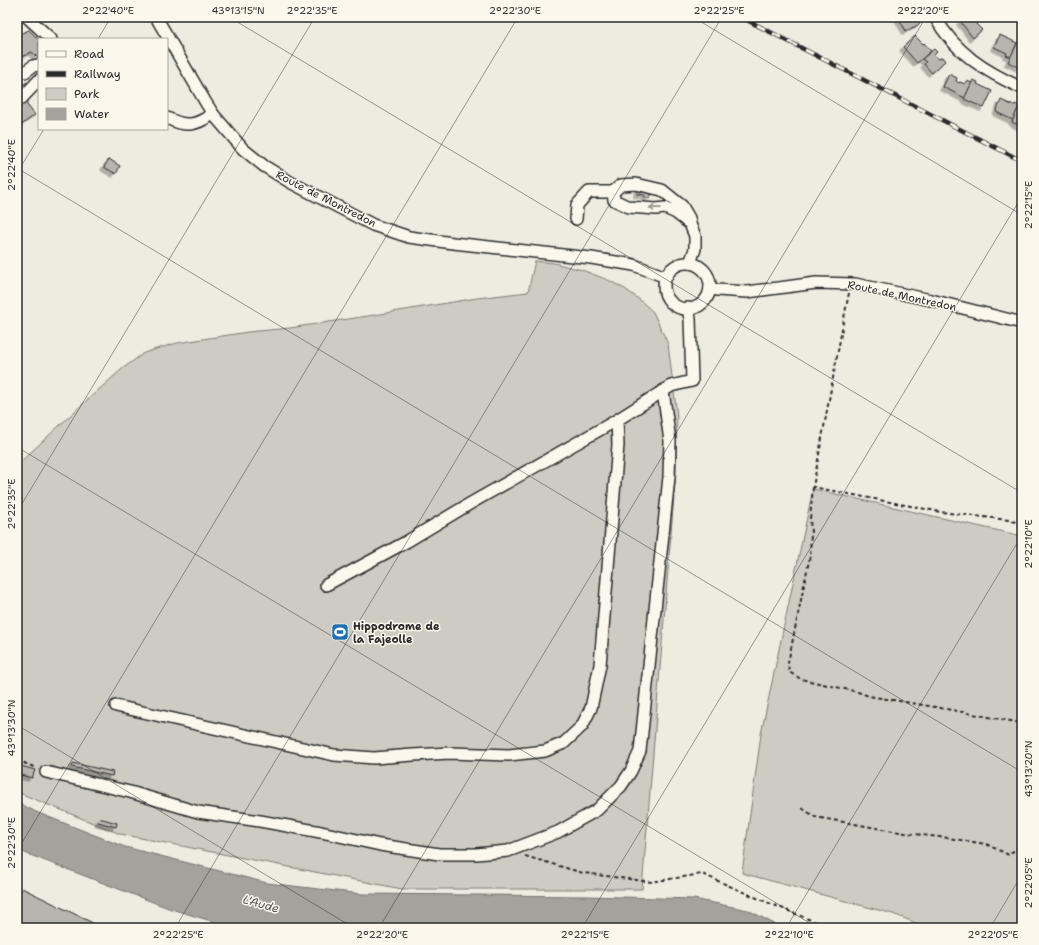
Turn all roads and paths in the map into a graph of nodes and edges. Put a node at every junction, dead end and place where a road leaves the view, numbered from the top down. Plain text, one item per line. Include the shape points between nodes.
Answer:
1 (27, 17) edge
2 (156, 17) edge
3 (936, 17) edge
4 (49, 38) edge
5 (38, 65) edge
6 (25, 72) dead end
7 (38, 81) edge
8 (1022, 88) edge
9 (17, 100) edge
10 (213, 114) junction
11 (168, 118) edge
12 (613, 192) junction
13 (576, 219) dead end
14 (690, 224) junction
15 (690, 263) junction
16 (666, 277) junction
17 (852, 284) junction
18 (710, 288) junction
19 (688, 308) junction
20 (1022, 323) edge
21 (663, 391) junction
22 (617, 420) junction
23 (813, 487) junction
24 (1022, 524) edge
25 (326, 585) dead end
26 (116, 706) dead end
27 (1022, 723) edge
28 (17, 760) edge
29 (46, 772) joint
30 (802, 808) dead end
31 (1022, 843) edge
32 (508, 851) junction
33 (830, 928) edge

1 - 4 street
2 - 10 street, Route de Montredon
3 - 8 street via 952,41 969,58
5 - 6 street
7 - 9 street
10 - 11 street via 192,124
10 - 16 street, Route de Montredon via 243,149 264,166 373,225 409,237 634,265
12 - 13 street via 589,192 577,205
14 -> 12 street via 666,208 629,207 614,200
12 - 14 street via 621,185 636,184 662,190 682,206
14 - 15 street via 695,236 695,249
15 - 16 street via 680,264
15 - 18 street via 698,265 707,273
16 - 19 street via 665,292 669,299 677,306
17 - 18 street, Route de Montredon via 816,284 747,292
17 - 20 street, Route de Montredon via 931,300
17 - 23 path
18 - 19 street via 702,303
19 - 21 street via 692,381 671,386
21 - 22 street
21 - 32 street via 670,441 669,477 640,751 622,786 598,810 558,832
22 - 25 street via 406,542
22 - 26 street via 618,445 600,665 591,708 582,726 564,743 545,751 508,755 450,753 374,758 334,755
23 - 24 path via 941,512
23 - 27 path via 810,556 788,663 789,672 801,679 869,696
28 - 29 path
29 - 32 street via 130,792 198,812 268,822 380,845 439,854
30 - 31 path via 815,817 986,844 1009,856
32 - 33 path via 583,873 652,882 702,874

